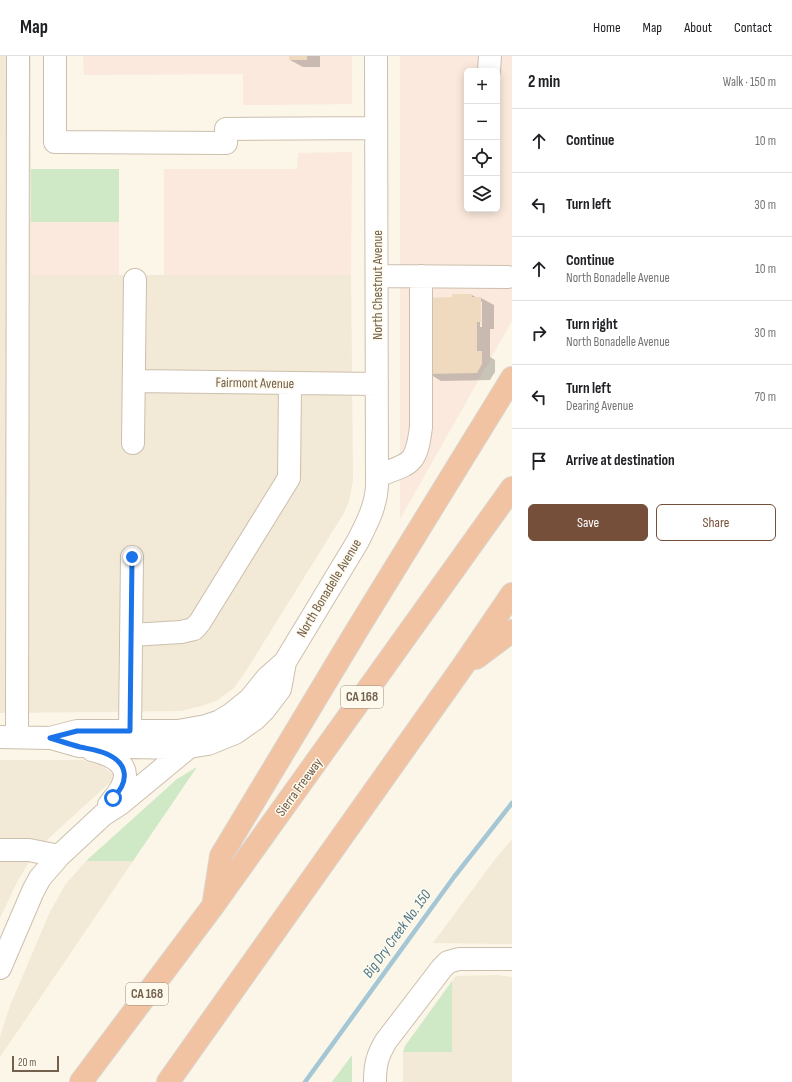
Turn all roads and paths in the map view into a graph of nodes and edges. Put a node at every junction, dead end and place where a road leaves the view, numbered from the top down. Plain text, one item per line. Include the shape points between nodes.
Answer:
1 (18, 56) edge
2 (55, 56) edge
3 (376, 56) edge
4 (490, 56) edge
5 (489, 68) edge
6 (376, 128) junction
7 (376, 276) junction
8 (421, 276) junction
9 (508, 276) dead end
10 (135, 280) dead end
11 (512, 378) edge
12 (134, 381) junction
13 (290, 384) junction
14 (376, 384) junction
15 (133, 443) dead end
16 (377, 476) junction
17 (512, 488) edge
18 (372, 513) joint
19 (132, 557) dead end
20 (512, 594) edge
21 (512, 631) edge
22 (131, 635) junction
23 (285, 662) junction
24 (463, 666) junction
25 (130, 731) junction
26 (9, 737) edge
27 (50, 738) junction
28 (79, 746) junction
29 (189, 747) junction
30 (103, 815) junction
31 (0, 850) edge
32 (59, 856) junction
33 (213, 906) junction
34 (512, 959) edge
35 (0, 968) edge
36 (82, 1082) edge
37 (168, 1082) edge
38 (375, 1082) edge

1 - 26 street
2 - 6 street via 55,142 226,143 226,130
3 - 6 street, North Chestnut Avenue
4 - 5 street
6 - 7 street, North Chestnut Avenue
7 - 8 street
7 - 14 street, North Chestnut Avenue
8 - 9 street
8 - 16 street via 419,441 414,458 408,464
10 - 12 street
11 - 33 highway via 221,856
12 - 13 street, Fairmont Avenue
12 - 15 street
13 - 14 street, Fairmont Avenue
13 - 22 street via 289,478 200,622 194,628 181,632
14 - 16 street, North Chestnut Avenue
16 - 18 street, North Chestnut Avenue
17 - 33 highway, Sierra Freeway / CA 168
18 - 23 street, North Bonadelle Avenue via 352,552
19 - 22 street
20 - 24 highway
21 - 24 highway
22 - 25 street
23 - 25 street, North Bonadelle Avenue via 267,678 246,703 218,722 178,731
23 - 29 street, North Bonadelle Avenue via 280,689 255,719 225,737 208,744
24 - 37 highway
25 - 27 street, North Bonadelle Avenue via 77,731
26 - 27 street
27 - 28 street, North Bonadelle Avenue
28 - 29 street, North Bonadelle Avenue
28 - 30 street via 108,754 124,770 122,787
29 - 30 street
30 - 32 street
31 - 32 street via 29,850
32 - 35 street via 40,878 33,891
33 - 36 highway, Sierra Freeway / CA 168
34 - 38 street via 459,959 448,962 386,1041 375,1068

